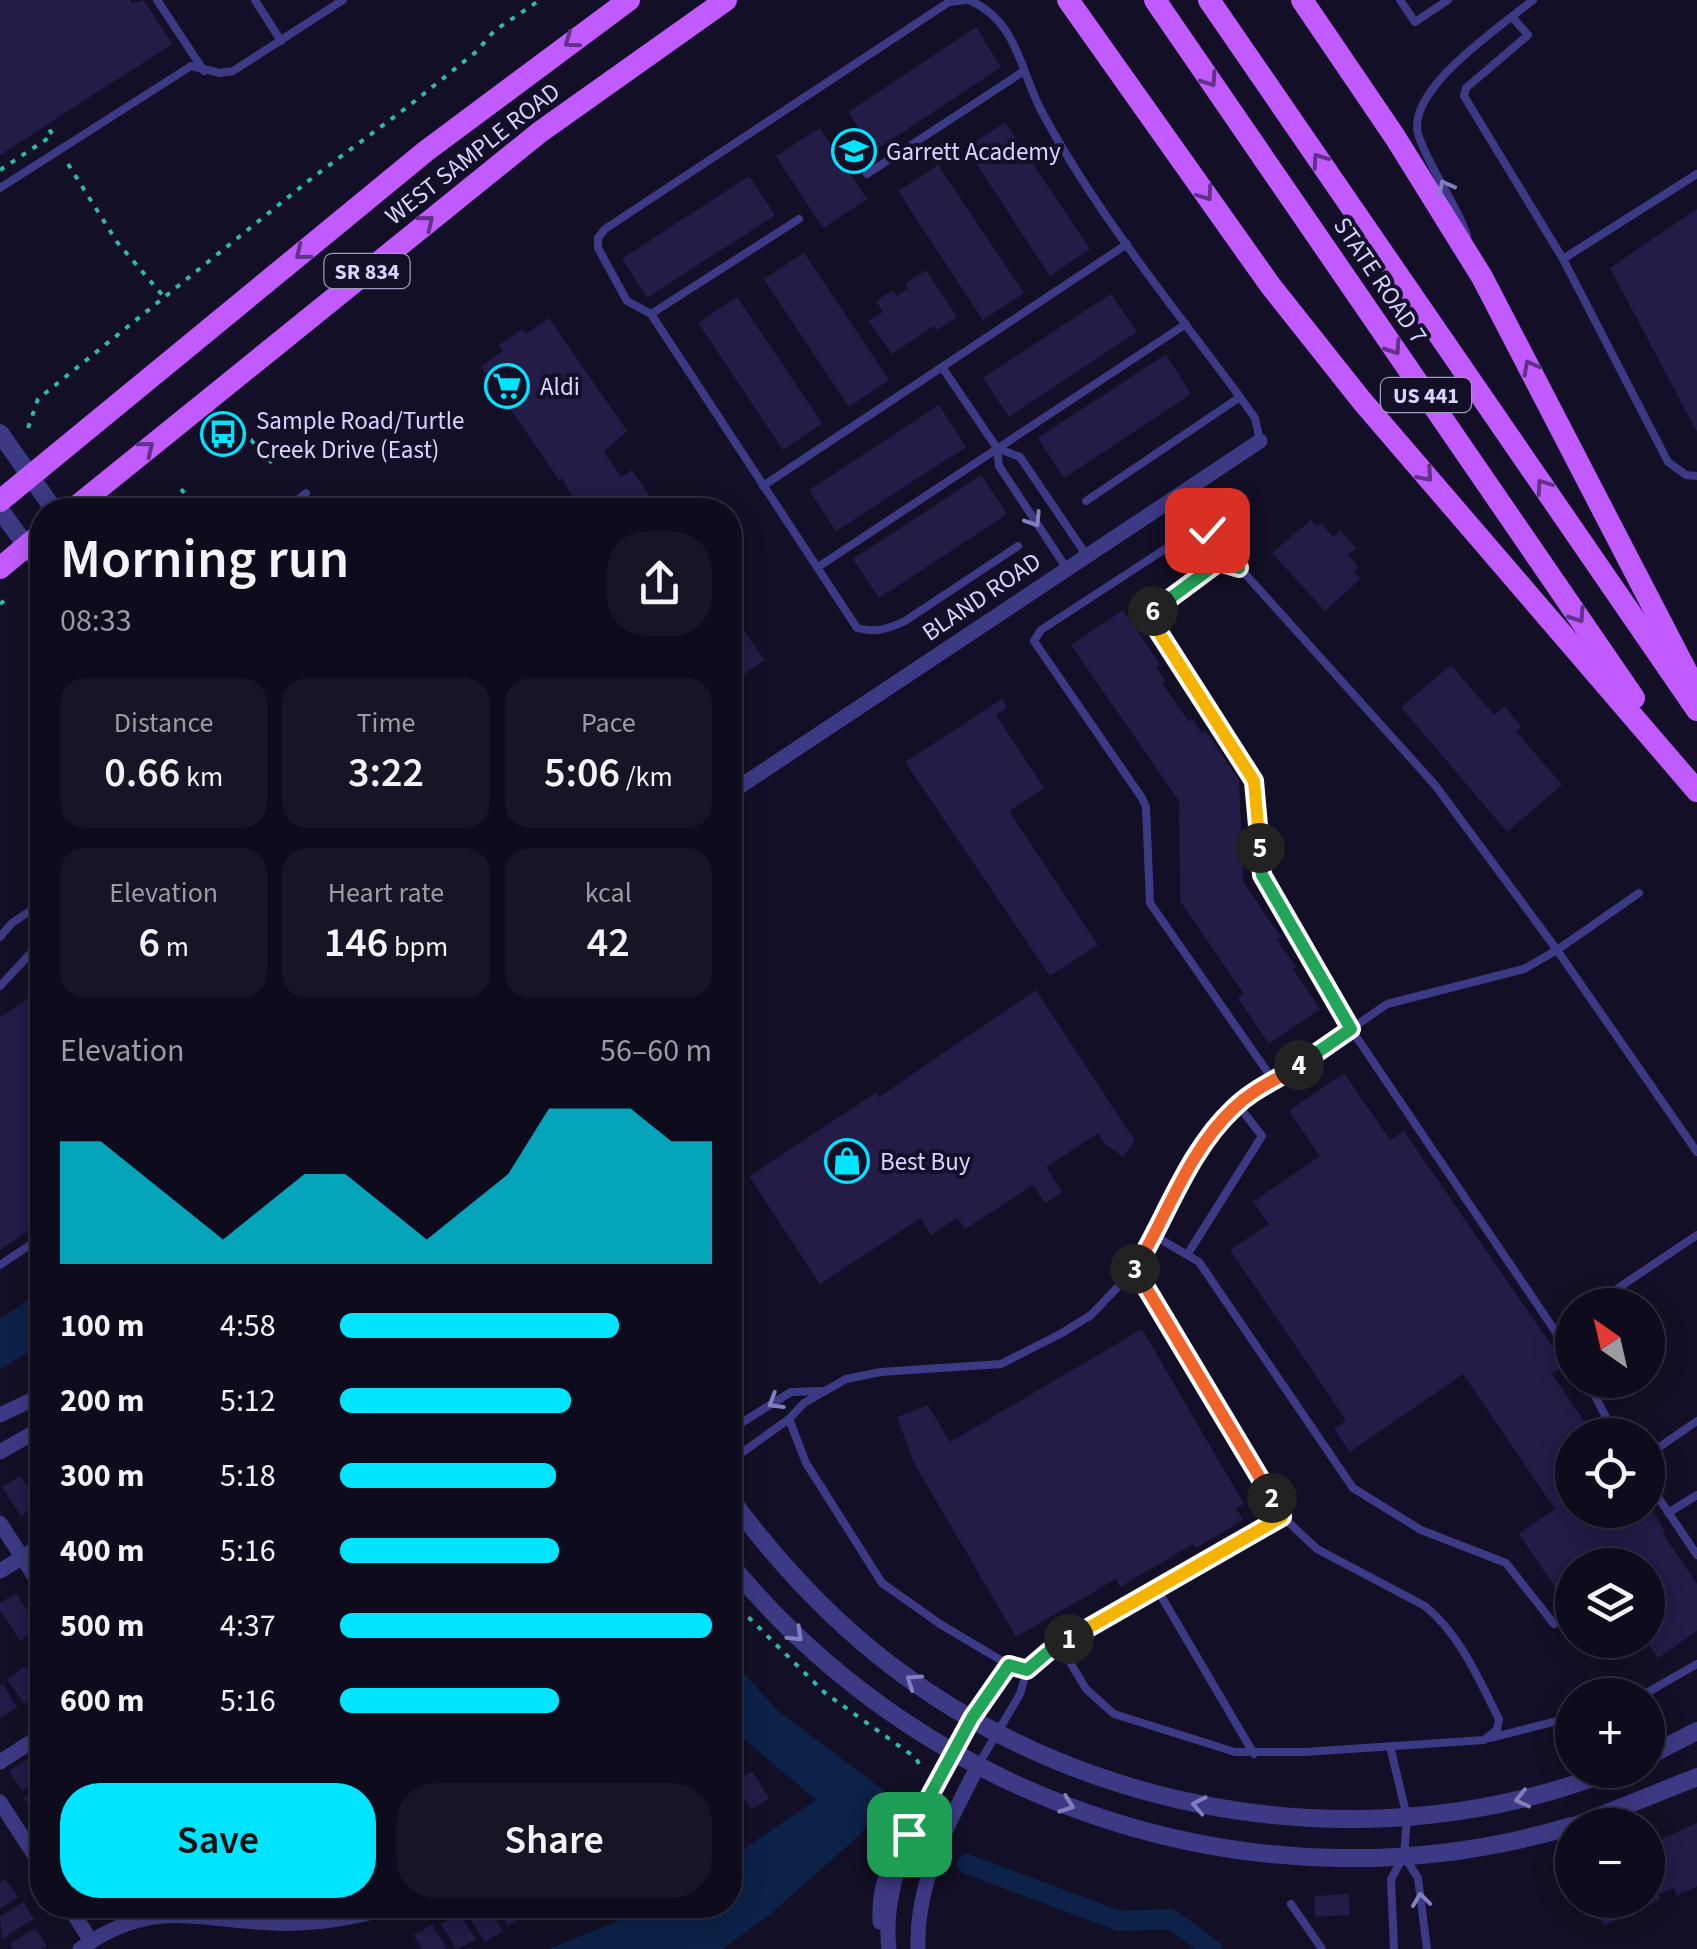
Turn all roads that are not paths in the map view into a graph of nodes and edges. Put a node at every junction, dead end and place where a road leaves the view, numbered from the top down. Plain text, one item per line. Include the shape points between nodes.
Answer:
1 (157, 0) edge
2 (255, 0) edge
3 (343, 0) edge
4 (629, 0) edge
5 (726, 0) edge
6 (968, 0) edge
7 (1068, 0) edge
8 (1155, 0) edge
9 (1209, 0) edge
10 (1302, 0) edge
11 (1400, 0) edge
12 (1448, 0) edge
13 (1533, 0) edge
14 (1512, 17) junction
15 (281, 41) junction
16 (204, 71) junction
17 (1024, 71) junction
18 (867, 174) dead end
19 (1697, 174) edge
20 (0, 188) edge
21 (799, 219) dead end
22 (1127, 244) junction
23 (1563, 259) junction
24 (1482, 277) junction
25 (651, 314) junction
26 (1186, 324) junction
27 (942, 367) junction
28 (1240, 397) junction
29 (0, 432) edge
30 (1260, 442) joint
31 (998, 448) junction
32 (30, 476) junction
33 (1697, 476) edge
34 (763, 486) junction
35 (306, 493) dead end
36 (46, 498) edge
37 (87, 498) edge
38 (300, 498) edge
39 (0, 501) edge
40 (1086, 501) dead end
41 (0, 510) edge
42 (30, 536) edge
43 (30, 544) edge
44 (1018, 546) dead end
45 (1087, 556) junction
46 (818, 567) junction
47 (0, 568) edge
48 (1239, 568) junction
49 (1067, 569) junction
50 (1697, 692) edge
51 (1697, 710) edge
52 (742, 785) edge
53 (1697, 790) edge
54 (1639, 893) dead end
55 (30, 910) edge
56 (0, 937) edge
57 (1557, 950) junction
58 (30, 954) edge
59 (0, 986) edge
60 (1351, 1029) junction
61 (1273, 1080) junction
62 (1238, 1104) junction
63 (1697, 1152) edge
64 (1697, 1234) edge
65 (1154, 1236) junction
66 (30, 1245) edge
67 (1187, 1255) junction
68 (0, 1265) edge
69 (1134, 1270) junction
70 (1618, 1288) edge
71 (1555, 1331) edge
72 (826, 1390) junction
73 (30, 1401) edge
74 (0, 1415) edge
75 (789, 1419) junction
76 (1697, 1422) edge
77 (742, 1423) edge
78 (30, 1435) edge
79 (1665, 1444) edge
80 (0, 1452) edge
81 (742, 1452) edge
82 (1697, 1495) edge
83 (1665, 1508) edge
84 (1668, 1513) junction
85 (742, 1514) edge
86 (1282, 1517) junction
87 (0, 1522) edge
88 (30, 1552) edge
89 (1697, 1555) edge
90 (22, 1557) junction
91 (30, 1569) edge
92 (0, 1571) edge
93 (742, 1577) edge
94 (1157, 1589) junction
95 (1554, 1624) dead end
96 (1063, 1643) junction
97 (1697, 1664) edge
98 (1009, 1665) junction
99 (1027, 1670) junction
100 (1665, 1682) edge
101 (972, 1718) junction
102 (1555, 1721) edge
103 (1697, 1731) edge
104 (996, 1732) junction
105 (1484, 1740) junction
106 (30, 1743) edge
107 (1390, 1746) junction
108 (1665, 1747) edge
109 (952, 1752) junction
110 (1254, 1754) junction
111 (0, 1762) edge
112 (977, 1768) junction
113 (1697, 1777) edge
114 (1557, 1788) edge
115 (0, 1802) edge
116 (1620, 1808) edge
117 (1407, 1817) junction
118 (1555, 1830) edge
119 (30, 1848) edge
120 (1404, 1856) junction
121 (1291, 1904) dead end
122 (884, 1911) junction
123 (919, 1913) junction
124 (74, 1918) edge
125 (142, 1918) edge
126 (262, 1918) edge
127 (326, 1918) edge
128 (86, 1945) edge
129 (889, 1947) edge
130 (918, 1949) edge
131 (1322, 1949) edge
132 (1394, 1949) edge
133 (1427, 1949) edge

1 - 16 lane
2 - 15 lane
3 - 15 lane
4 -> 32 main road, WEST SAMPLE ROAD / SR 834 via 426,151
37 -> 5 main road, WEST SAMPLE ROAD / SR 834 via 540,132
6 - 17 lane via 984,6 1011,38
6 - 25 lane via 948,2 604,228 598,238 601,260 626,301
7 -> 53 main road via 1270,285 1362,401
8 -> 53 main road, STATE ROAD 7 / US 441
51 -> 9 main road, STATE ROAD 7 / US 441
10 - 24 main road
11 - 12 lane via 1415,22
13 - 14 lane
14 - 23 lane via 1528,35 1464,96
24 -> 14 lane via 1460,215 1416,133 1421,103 1439,79
15 - 16 lane via 233,70
16 - 20 lane via 192,66
17 - 18 lane
17 - 22 lane via 1046,120
19 - 23 lane
21 - 25 lane
22 - 26 lane
22 - 27 lane
23 - 33 lane via 1668,462
50 -> 24 main road
25 - 34 lane
26 - 28 lane
26 - 31 lane
27 - 31 lane
27 - 34 lane
28 - 30 lane via 1255,418
28 - 40 lane
29 - 32 street
30 - 45 street, BLAND ROAD
31 - 45 lane via 1020,456
31 - 46 lane
31 -> 49 lane via 999,466
32 - 36 street
32 - 39 main road, WEST SAMPLE ROAD / SR 834
34 - 46 lane
35 - 38 lane
41 - 42 street
43 - 47 main road
44 - 46 lane via 906,622 870,632 857,628
45 - 49 street, BLAND ROAD
48 - 57 lane via 1431,779
48 - 60 lane via 1219,562 1156,607 1151,620 1254,781 1262,875
48 - 61 lane via 1207,530 1191,532 1041,630 1034,641 1142,798 1150,902
49 - 52 street, BLAND ROAD
54 - 57 lane
55 - 56 lane
57 - 60 lane via 1524,968 1387,1004
57 - 63 lane
58 - 59 lane
60 - 61 lane
60 - 71 lane
61 - 62 lane
62 - 65 lane via 1190,1166
62 - 67 lane via 1262,1136
64 - 70 lane
65 - 67 lane
65 - 69 lane
66 - 68 lane
67 - 95 lane via 1199,1262 1353,1488 1421,1530 1506,1563
69 - 72 lane via 1091,1315 1001,1364 881,1372
69 - 86 lane
72 - 75 lane
72 -> 77 lane via 792,1392
73 - 74 street
75 - 81 lane
75 - 98 lane via 806,1463 882,1583
76 - 79 lane
78 - 80 street
82 - 84 lane
83 - 84 lane
84 - 89 lane
101 -> 85 street via 895,1669 820,1604
86 - 94 lane
86 - 105 lane via 1317,1549 1425,1606 1456,1636 1499,1719
87 - 90 street
88 - 90 street
90 - 91 street
90 - 92 street
93 -> 109 street via 851,1684
94 - 96 lane
94 - 110 lane
96 - 99 lane
96 - 110 lane via 1086,1689 1114,1714
97 - 100 lane
98 - 99 lane
98 - 101 lane
99 - 104 lane
101 - 104 street
101 - 109 lane
102 - 105 lane
103 - 108 street
104 - 112 lane
117 -> 104 street via 1323,1819 1193,1804 1077,1770
105 - 107 lane
106 - 111 street
107 - 110 lane
107 - 117 lane
109 - 112 street
109 - 122 street via 906,1843
112 -> 120 street via 1112,1821 1193,1842 1313,1857
112 - 123 street via 938,1849
113 - 116 street
114 -> 117 street
115 - 119 street
117 - 120 lane
118 - 120 street
120 - 132 lane via 1391,1879
133 -> 120 lane via 1418,1878
121 - 131 lane
122 - 123 street
122 - 129 street
123 - 130 street
124 - 128 street
125 - 128 street
126 - 127 street

